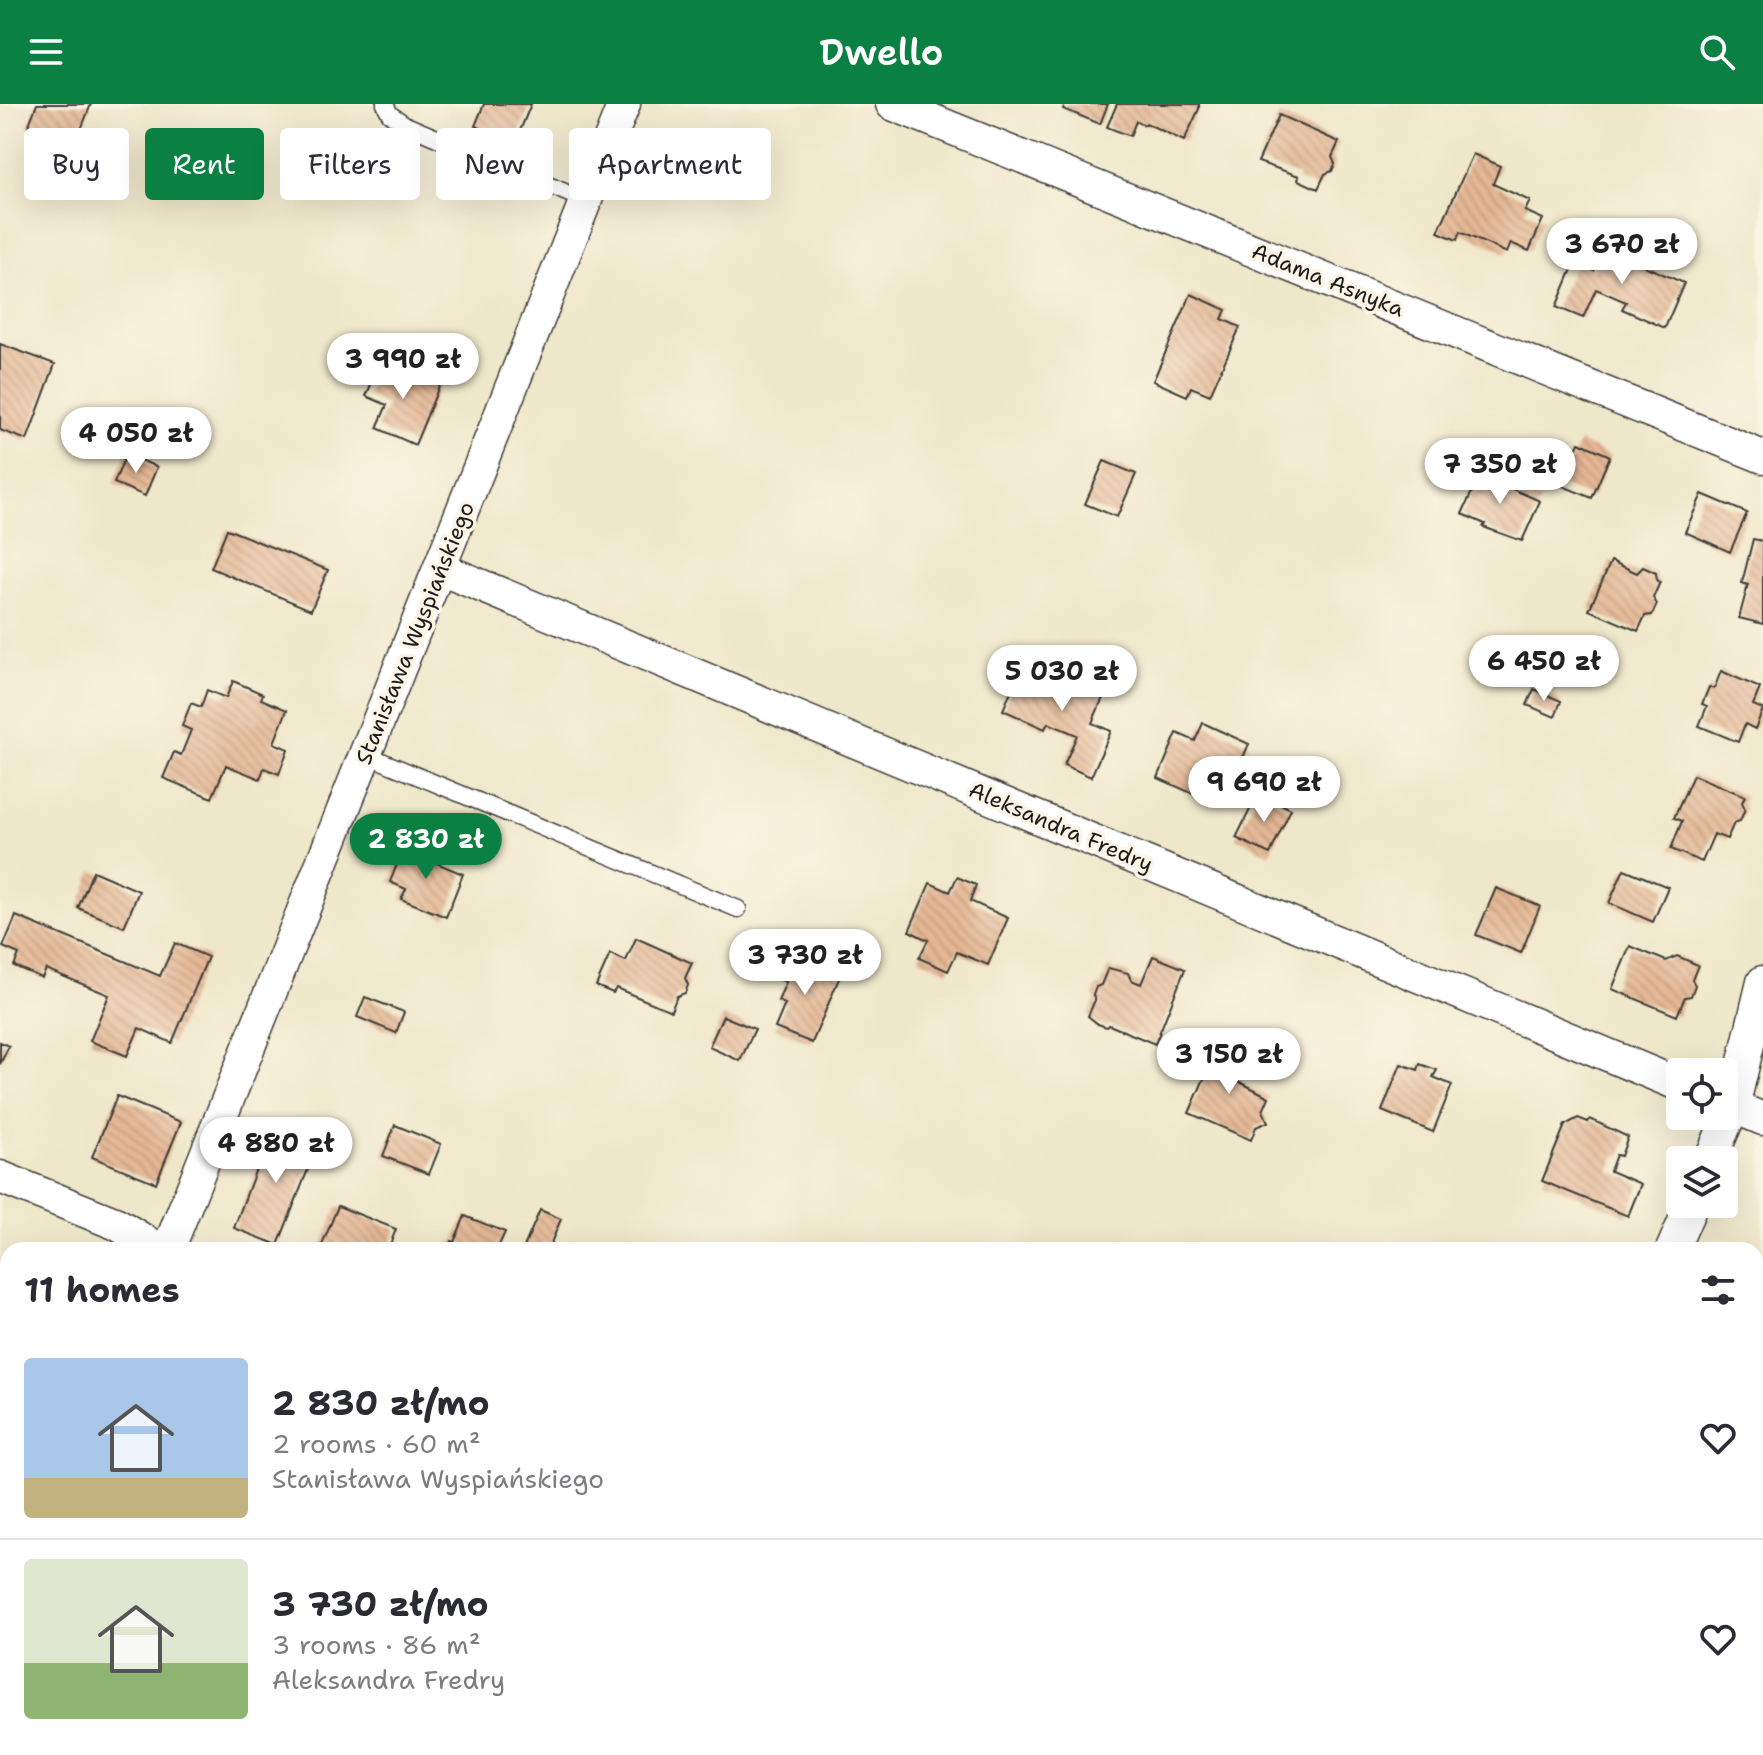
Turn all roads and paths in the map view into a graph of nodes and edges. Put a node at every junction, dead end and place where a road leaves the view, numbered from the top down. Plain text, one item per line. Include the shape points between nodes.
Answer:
1 (385, 104) edge
2 (624, 104) edge
3 (892, 104) edge
4 (586, 201) junction
5 (1763, 457) edge
6 (441, 569) junction
7 (367, 755) junction
8 (738, 909) dead end
9 (1763, 982) edge
10 (1738, 1070) edge
11 (1666, 1079) edge
12 (1738, 1109) edge
13 (1763, 1119) edge
14 (0, 1177) edge
15 (1686, 1218) edge
16 (146, 1242) edge
17 (171, 1242) edge
18 (1675, 1242) edge

1 - 4 lane via 406,125
2 - 4 street, Stanisława Wyspiańskiego
3 - 5 street, Adama Asnyka
4 - 6 street, Stanisława Wyspiańskiego
6 - 7 street, Stanisława Wyspiańskiego
6 - 11 street, Aleksandra Fredry
7 - 8 lane
7 - 17 street, Stanisława Wyspiańskiego
9 - 10 street
12 - 13 street
14 - 16 street via 117,1224
15 - 18 street

